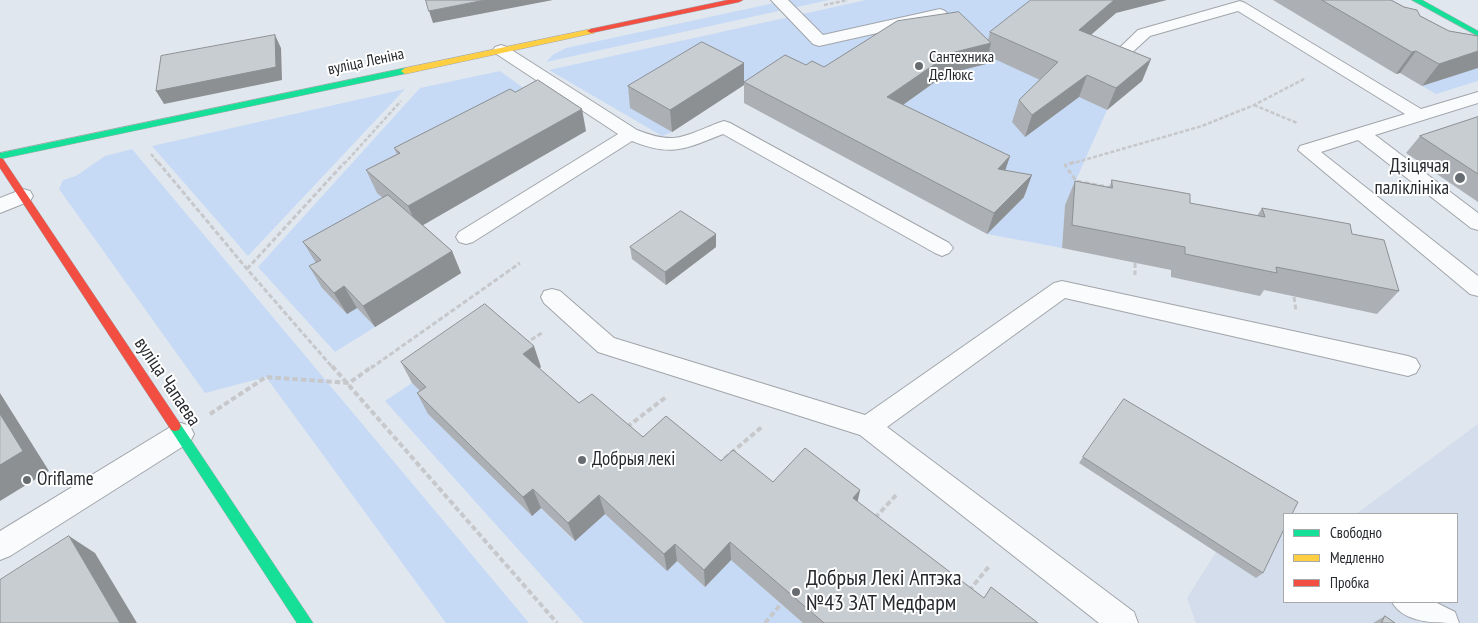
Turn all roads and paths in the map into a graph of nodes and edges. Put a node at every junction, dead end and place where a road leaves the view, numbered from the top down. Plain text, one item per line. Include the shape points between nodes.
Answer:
1 (739, 0) edge
2 (779, 0) edge
3 (1416, 0) edge
4 (940, 14) edge
5 (1478, 34) edge
6 (502, 50) junction
7 (1119, 56) edge
8 (1334, 63) junction
9 (1478, 97) edge
10 (404, 98) dead end
11 (1419, 115) junction
12 (1361, 133) junction
13 (631, 134) junction
14 (149, 151) dead end
15 (0, 156) edge
16 (0, 161) edge
17 (1115, 188) edge
18 (23, 196) junction
19 (0, 206) edge
20 (1478, 222) edge
21 (466, 237) dead end
22 (942, 248) dead end
23 (520, 263) dead end
24 (247, 269) junction
25 (1478, 288) edge
26 (552, 297) dead end
27 (1408, 366) dead end
28 (697, 374) junction
29 (349, 383) junction
30 (792, 403) junction
31 (868, 427) junction
32 (619, 433) edge
33 (181, 434) junction
34 (717, 464) edge
35 (922, 469) junction
36 (870, 522) edge
37 (1013, 538) junction
38 (0, 547) edge
39 (964, 596) edge
40 (1409, 603) edge
41 (781, 604) edge
42 (306, 623) edge
43 (557, 623) edge
44 (765, 623) edge
45 (1123, 623) edge
46 (1444, 623) edge

1 - 6 street, вуліца Леніна
2 - 4 lane via 819,41
3 - 5 street
6 - 13 lane
6 - 15 street, вуліца Леніна
7 - 8 lane via 1144,33 1240,6
8 - 11 lane
8 - 17 path via 1254,105 1202,126 1065,165 1076,181
9 - 11 lane
10 - 24 path
11 - 12 lane
12 - 20 lane
12 - 25 lane via 1307,150
13 - 21 lane
13 - 22 lane via 656,144 677,145 724,127
14 - 24 path
16 - 18 street, вуліца Чапаева
18 - 19 lane
18 - 33 street, вуліца Чапаева
23 - 29 path
24 - 29 path
26 - 28 lane via 606,345
27 - 31 lane via 1062,289
28 - 30 lane
28 - 32 path
29 - 33 path via 266,377
29 - 43 path
30 - 31 lane
30 - 34 path
31 - 35 lane
33 - 38 lane
33 - 42 street, вуліца Чапаева
35 - 36 path
35 - 37 lane
37 - 39 path
37 - 45 lane
40 - 46 lane
41 - 44 path

